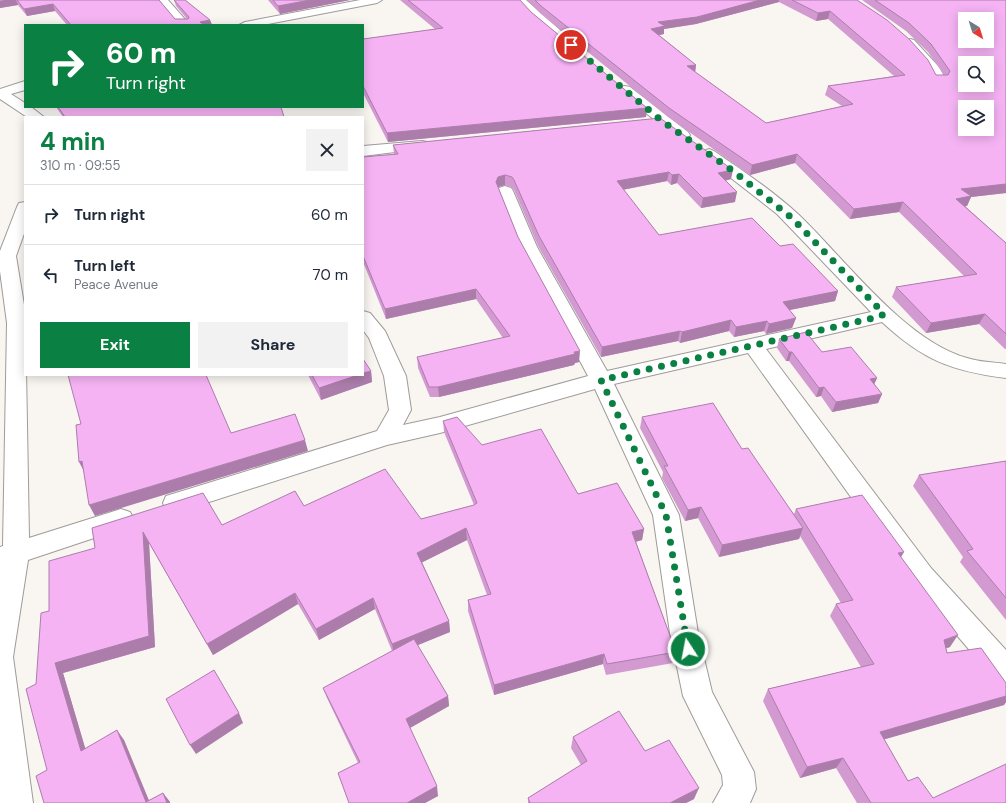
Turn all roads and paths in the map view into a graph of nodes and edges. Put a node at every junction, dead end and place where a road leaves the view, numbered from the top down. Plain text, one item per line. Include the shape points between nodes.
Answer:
1 (162, 0) edge
2 (377, 0) edge
3 (519, 0) edge
4 (183, 24) edge
5 (260, 24) edge
6 (898, 34) edge
7 (566, 42) edge
8 (939, 80) edge
9 (614, 81) edge
10 (24, 85) edge
11 (0, 93) edge
12 (35, 116) edge
13 (440, 144) edge
14 (364, 151) edge
15 (506, 190) edge
16 (24, 209) edge
17 (884, 314) junction
18 (364, 318) edge
19 (753, 346) junction
20 (1006, 371) edge
21 (601, 380) junction
22 (385, 437) junction
23 (8, 555) edge
24 (0, 654) edge
25 (0, 661) edge
26 (1006, 671) edge
27 (16, 803) edge
28 (730, 803) edge

1 - 4 street
2 - 5 street
3 - 7 street
6 - 8 street via 910,43 934,70
9 - 17 street via 655,122 733,171 792,218
10 - 11 street
11 - 12 street
13 - 14 street
15 - 21 street via 515,219 528,247
16 - 23 street via 7,256 17,323
17 - 19 street
17 - 20 street via 937,352 959,363
18 - 22 street via 378,336 395,376 400,410
19 - 21 street
19 - 26 street via 922,576
21 - 22 street via 440,425
21 - 28 street via 666,515 684,633 698,696 738,772 740,789
22 - 23 street
23 - 24 street
25 - 27 street

